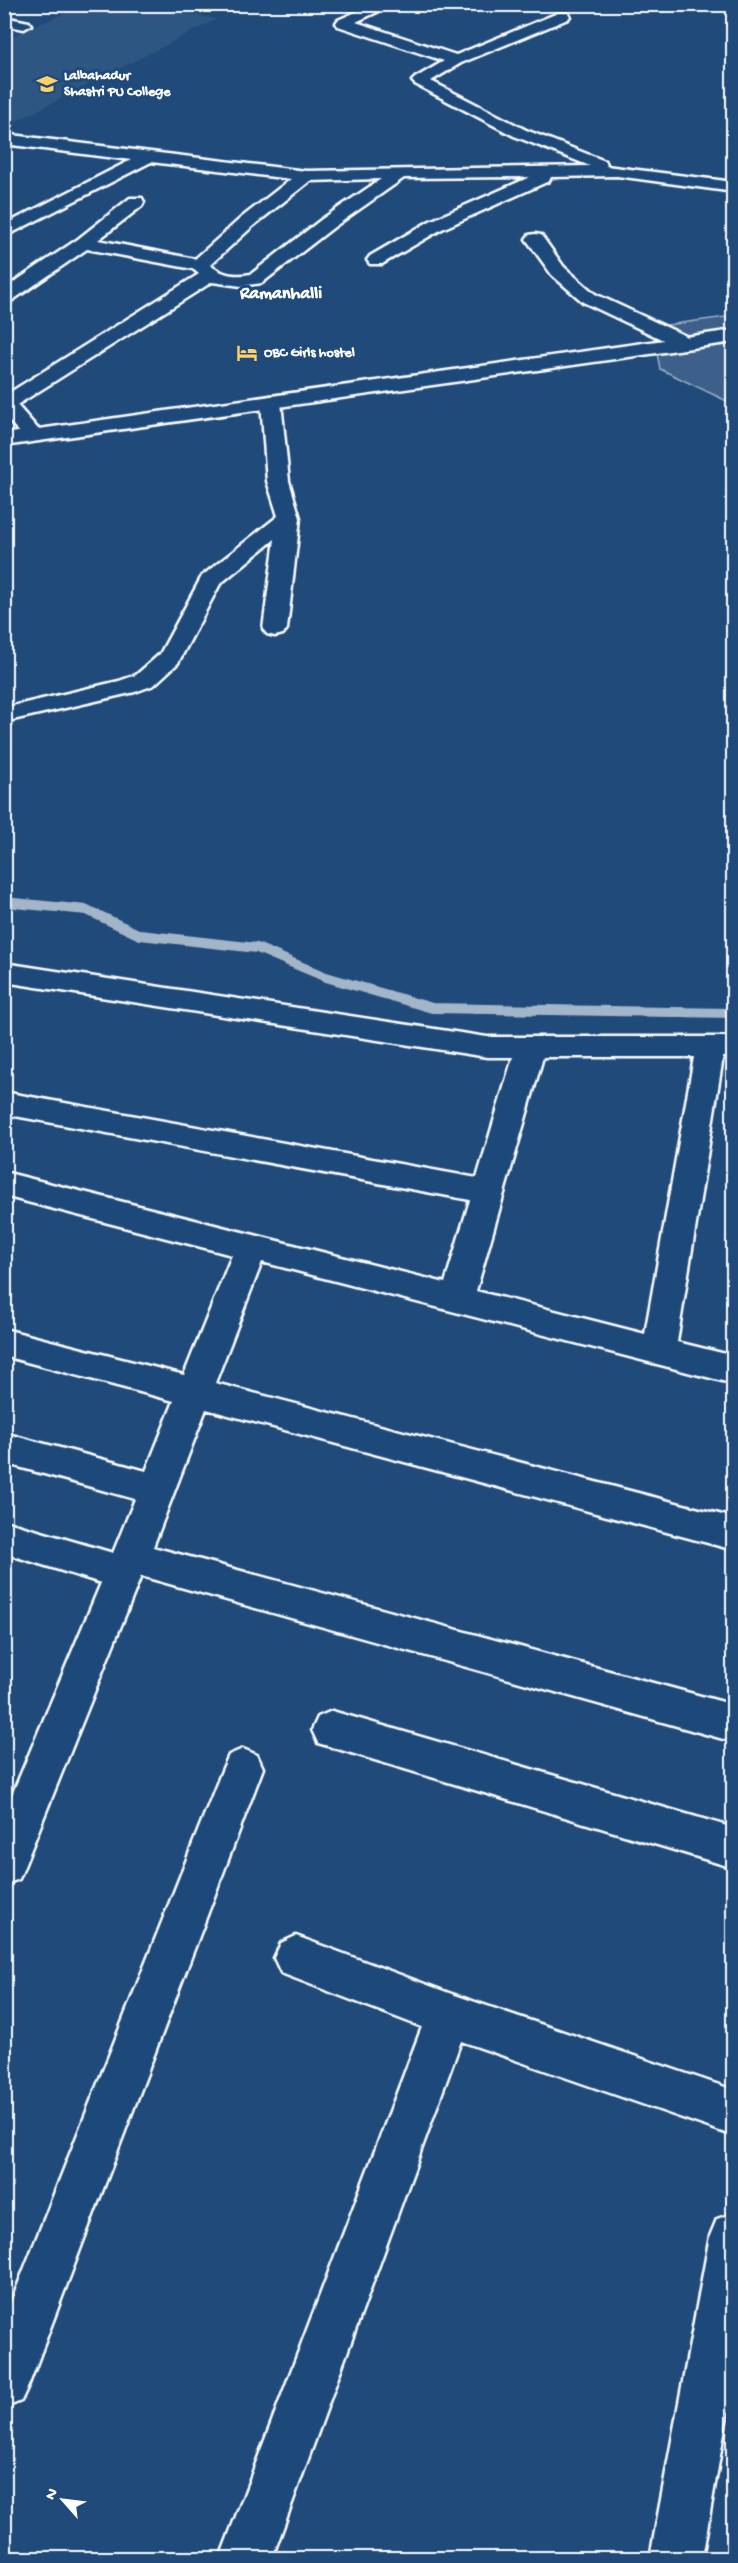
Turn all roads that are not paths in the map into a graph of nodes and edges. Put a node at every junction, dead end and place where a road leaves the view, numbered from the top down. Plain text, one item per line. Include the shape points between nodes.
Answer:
1 (387, 4) edge
2 (563, 15) dead end
3 (4, 21) edge
4 (24, 25) dead end
5 (456, 60) junction
6 (4, 139) edge
7 (149, 157) junction
8 (556, 171) junction
9 (617, 171) junction
10 (399, 173) junction
11 (306, 176) junction
12 (734, 187) edge
13 (136, 202) dead end
14 (4, 232) edge
15 (535, 239) dead end
16 (84, 243) junction
17 (376, 260) dead end
18 (204, 271) junction
19 (9, 290) edge
20 (734, 336) edge
21 (685, 343) junction
22 (271, 402) junction
23 (5, 404) edge
24 (34, 436) junction
25 (4, 440) edge
26 (289, 518) junction
27 (275, 629) dead end
28 (4, 715) edge
29 (4, 972) edge
30 (531, 1047) junction
31 (722, 1048) edge
32 (4, 1103) edge
33 (4, 1184) edge
34 (488, 1192) junction
35 (252, 1246) junction
36 (457, 1298) junction
37 (4, 1342) edge
38 (659, 1351) junction
39 (734, 1370) edge
40 (193, 1391) junction
41 (4, 1448) edge
42 (156, 1489) junction
43 (734, 1534) edge
44 (4, 1537) edge
45 (127, 1565) junction
46 (734, 1724) edge
47 (332, 1730) dead end
48 (243, 1768) dead end
49 (734, 1848) edge
50 (4, 1865) edge
51 (296, 1958) dead end
52 (449, 2015) junction
53 (734, 2113) edge
54 (734, 2236) edge
55 (4, 2384) edge
56 (246, 2559) edge
57 (676, 2559) edge

1 - 5 street via 343,23
2 - 5 street
3 - 4 street
5 - 9 street via 420,81 520,133
6 - 7 street
7 - 11 street
7 - 14 street
8 - 9 street
8 - 10 street
8 - 17 street via 436,225
9 - 12 street
10 - 11 street
10 - 18 street via 256,279 233,281
11 - 18 street via 247,222
13 - 16 street
15 - 21 street via 558,271 589,298
16 - 18 street
16 - 19 street
18 - 23 street
20 - 21 street
21 - 22 street
22 - 24 street
22 - 26 street via 278,481
23 - 24 street
24 - 25 street
26 - 27 street
26 - 28 street via 210,581 170,658 152,675 126,687
29 - 30 street via 487,1047
30 - 31 street
30 - 34 street
31 - 38 street
32 - 34 street
33 - 35 street
34 - 36 street
35 - 36 street
35 - 40 street
36 - 38 street
37 - 40 street
38 - 39 street
40 - 42 street
40 - 43 street
41 - 42 street
42 - 45 street
44 - 45 street
45 - 46 street
45 - 50 street
47 - 49 street
48 - 55 street
51 - 52 street
52 - 53 street
52 - 56 street
54 - 57 street

